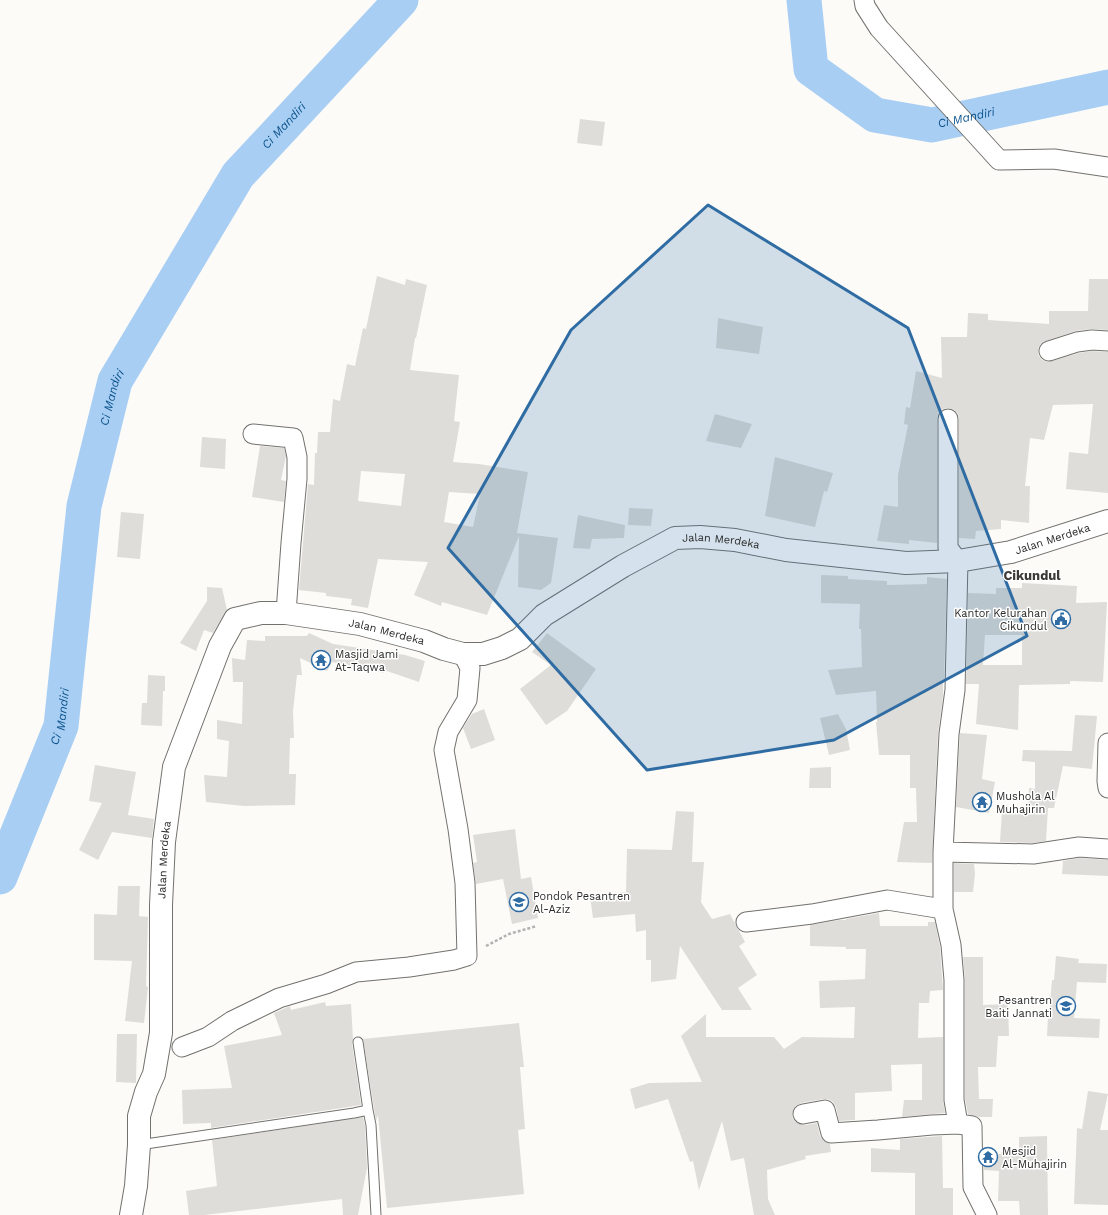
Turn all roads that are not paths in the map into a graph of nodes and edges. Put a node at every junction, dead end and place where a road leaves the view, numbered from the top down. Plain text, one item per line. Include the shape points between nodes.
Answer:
1 (864, 0) edge
2 (1108, 167) edge
3 (1108, 341) edge
4 (1049, 350) dead end
5 (948, 419) dead end
6 (253, 434) dead end
7 (1108, 521) edge
8 (958, 561) junction
9 (286, 613) junction
10 (463, 654) junction
11 (1108, 743) edge
12 (1108, 788) edge
13 (1108, 849) edge
14 (943, 852) junction
15 (943, 908) junction
16 (746, 922) dead end
17 (358, 1042) dead end
18 (182, 1047) dead end
19 (368, 1110) junction
20 (803, 1114) dead end
21 (958, 1124) junction
22 (139, 1145) junction
23 (131, 1215) edge
24 (376, 1215) edge
25 (987, 1215) edge

1 - 2 street via 879,28 999,160 1054,159
3 - 4 street via 1077,342
5 - 8 street via 948,548
6 - 9 street via 293,438 297,457
7 - 8 street, Jalan Merdeka via 1011,552
8 - 10 street, Jalan Merdeka via 906,563 786,550 735,540 675,538 623,566 544,615 520,639 483,654
8 - 14 street via 955,690 949,734
9 - 10 street, Jalan Merdeka via 360,624
9 - 22 street, Jalan Merdeka via 262,613 235,619 220,646 174,767 164,850 162,1033 154,1074 139,1116
10 - 18 street via 470,668 467,700 448,732 444,750 465,883 467,956 409,967 356,972 279,998
11 - 12 street
13 - 14 street via 1079,847 1033,854
14 - 15 street
15 - 16 street via 887,900 812,914
15 - 21 street via 951,945 954,980 954,1100
17 - 19 lane
19 - 22 lane
19 - 24 lane via 372,1125
20 - 21 street via 825,1110 831,1133
21 - 25 street via 972,1126 973,1187
22 - 23 street, Jalan Merdeka

